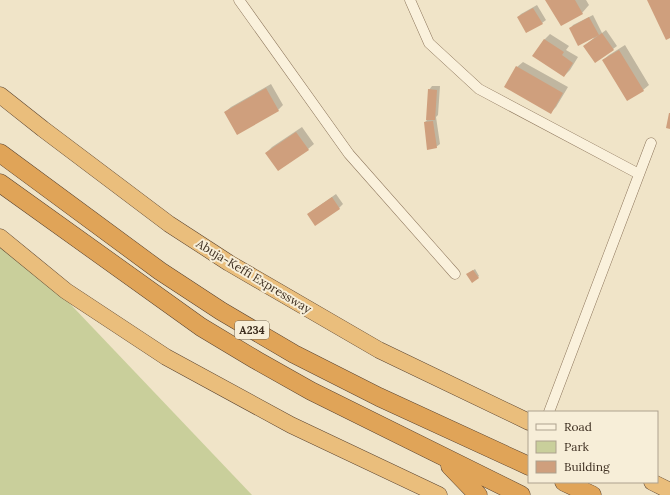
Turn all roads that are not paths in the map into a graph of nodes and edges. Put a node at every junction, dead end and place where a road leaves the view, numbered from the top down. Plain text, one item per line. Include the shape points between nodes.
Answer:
1 (239, 0) edge
2 (410, 0) edge
3 (0, 95) edge
4 (650, 143) dead end
5 (0, 153) edge
6 (639, 174) junction
7 (0, 183) edge
8 (0, 237) edge
9 (456, 274) dead end
10 (549, 411) edge
11 (528, 422) edge
12 (439, 455) junction
13 (528, 466) edge
14 (566, 483) edge
15 (654, 483) edge
16 (670, 491) edge
17 (439, 495) edge
18 (478, 495) edge
19 (521, 495) edge
20 (592, 495) edge

1 - 9 street via 349,154
2 - 6 street via 429,43 479,88
3 - 11 highway, Abuja-Keffi Expressway via 168,224 229,263 379,350
4 - 6 street
5 - 13 highway, A234 via 160,271 221,311 294,354 365,390
6 - 10 street
7 - 12 highway, A234 via 201,327 311,391
8 - 17 highway via 66,291 166,357 291,425
12 - 18 highway
12 - 19 highway, A234
14 - 20 highway
15 - 16 highway

